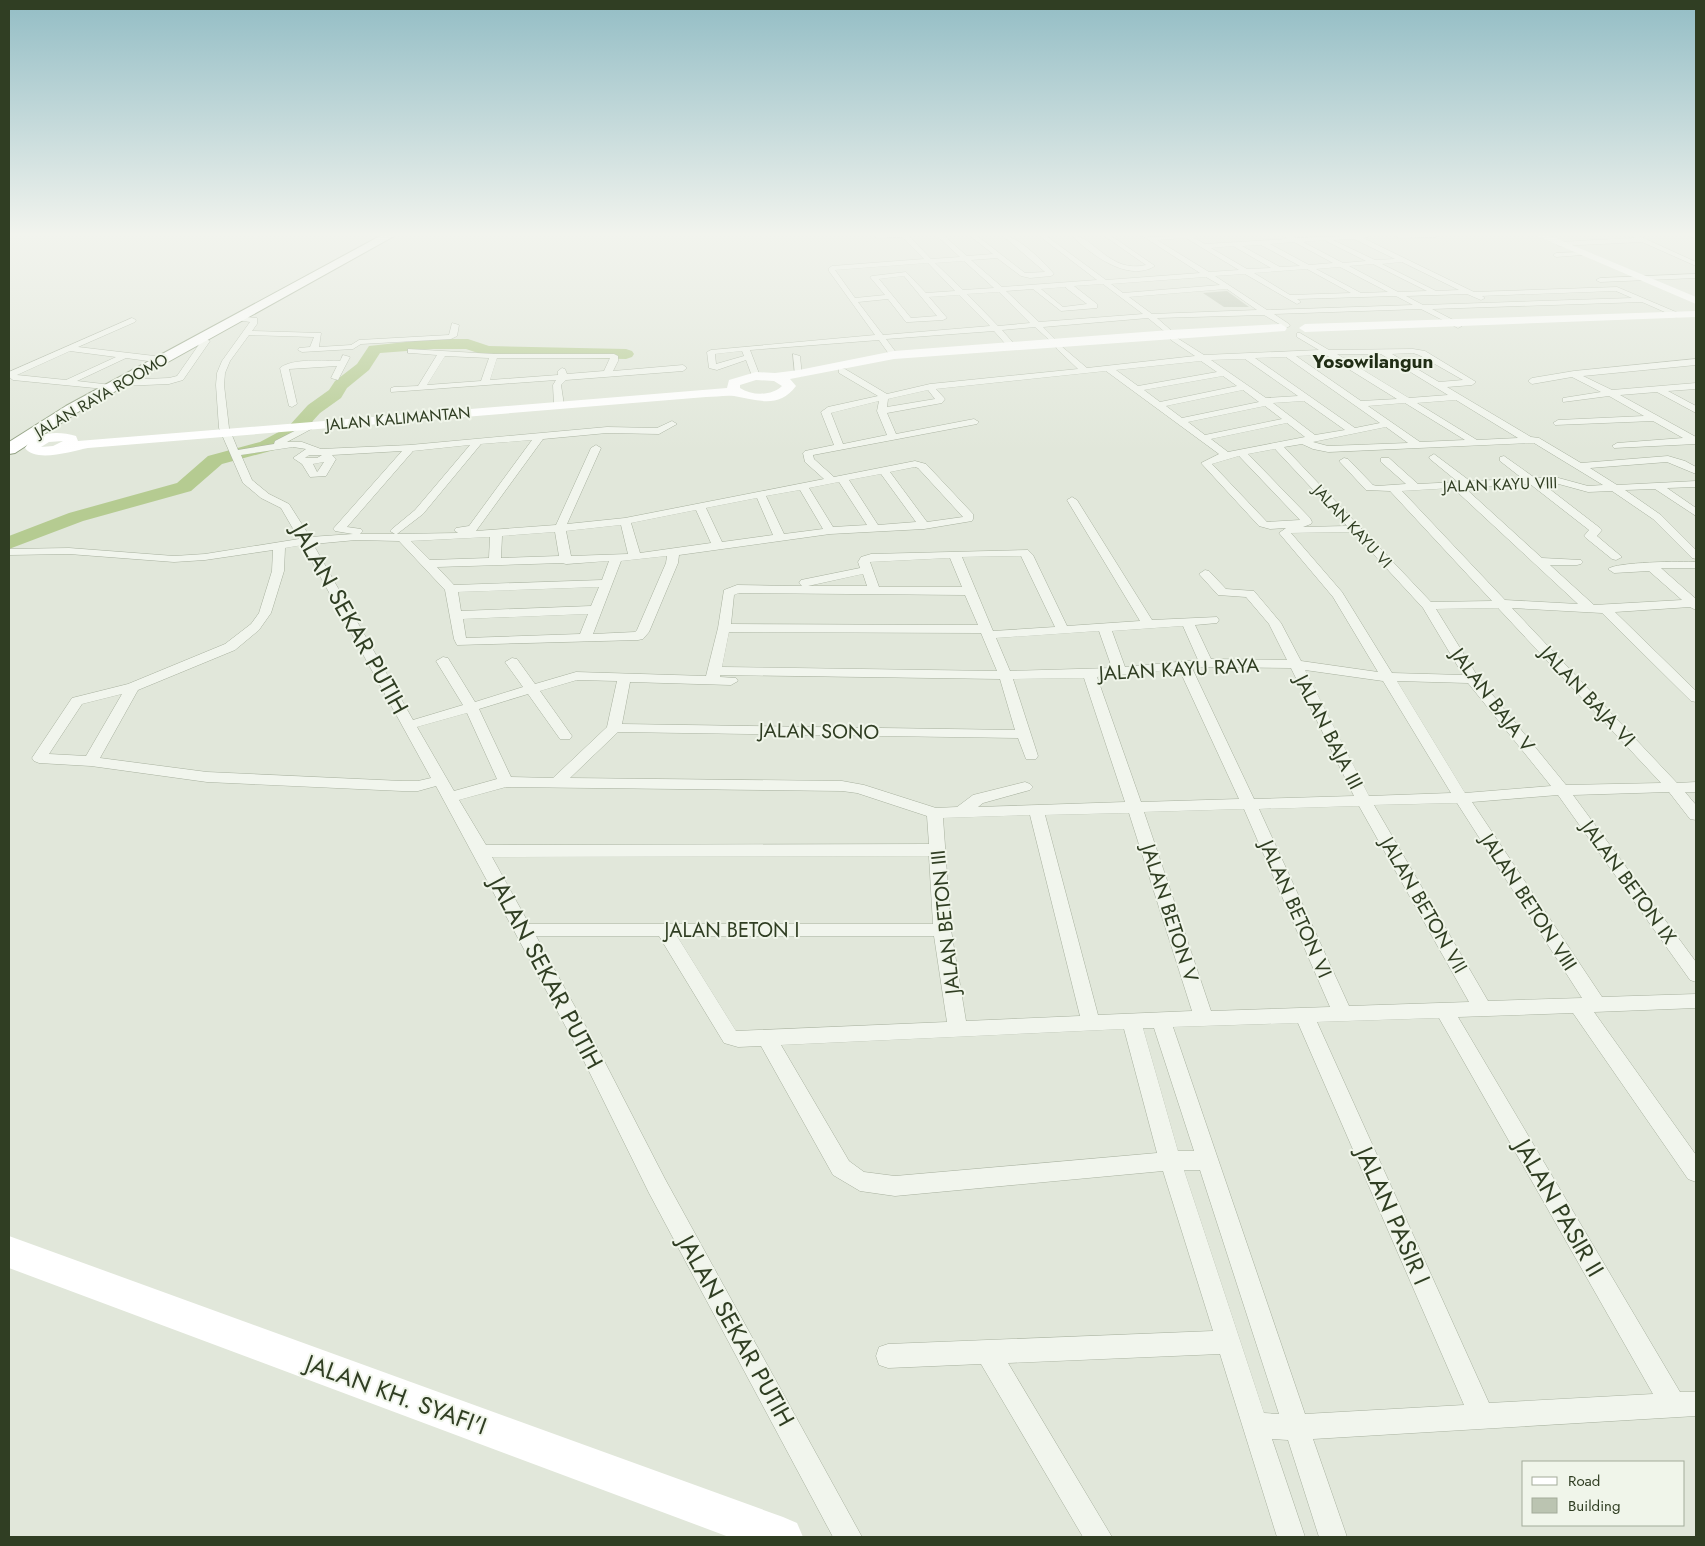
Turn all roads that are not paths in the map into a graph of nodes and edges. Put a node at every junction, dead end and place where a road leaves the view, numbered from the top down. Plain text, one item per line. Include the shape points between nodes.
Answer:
1 (260, 307) edge
2 (859, 307) edge
3 (897, 307) edge
4 (934, 307) edge
5 (976, 307) edge
6 (1020, 307) edge
7 (1059, 307) edge
8 (1092, 307) edge
9 (1137, 307) edge
10 (1182, 307) edge
11 (1258, 307) edge
12 (1306, 307) edge
13 (1444, 307) edge
14 (1504, 307) edge
15 (1660, 307) edge
16 (1422, 308) junction
17 (1264, 311) junction
18 (1312, 311) junction
19 (1193, 315) junction
20 (1680, 315) junction
21 (1150, 316) junction
22 (1696, 316) edge
23 (240, 318) junction
24 (132, 320) dead end
25 (1531, 320) junction
26 (1594, 320) junction
27 (1039, 325) junction
28 (1456, 325) junction
29 (455, 326) dead end
30 (997, 329) junction
31 (1284, 329) junction
32 (1305, 332) junction
33 (246, 333) junction
34 (1172, 336) junction
35 (881, 338) junction
36 (198, 340) junction
37 (1058, 345) junction
38 (1012, 346) junction
39 (353, 347) junction
40 (69, 348) junction
41 (314, 349) junction
42 (302, 350) dead end
43 (411, 351) dead end
44 (1382, 351) junction
45 (443, 352) junction
46 (1328, 352) junction
47 (948, 354) junction
48 (1288, 354) junction
49 (126, 355) junction
50 (494, 356) junction
51 (562, 356) junction
52 (796, 356) dead end
53 (894, 356) junction
54 (1247, 356) junction
55 (1204, 358) junction
56 (163, 360) junction
57 (638, 362) dead end
58 (1696, 362) edge
59 (342, 363) junction
60 (683, 368) dead end
61 (1108, 368) junction
62 (658, 370) junction
63 (842, 371) junction
64 (1085, 371) junction
65 (58, 372) dead end
66 (552, 372) junction
67 (1225, 373) junction
68 (85, 374) junction
69 (607, 374) junction
70 (800, 374) junction
71 (1574, 374) junction
72 (756, 376) junction
73 (774, 377) junction
74 (336, 378) dead end
75 (114, 381) junction
76 (1532, 381) dead end
77 (66, 383) junction
78 (485, 383) junction
79 (1437, 385) junction
80 (789, 386) junction
81 (1696, 386) edge
82 (930, 387) junction
83 (1245, 387) junction
84 (421, 388) junction
85 (735, 388) junction
86 (1137, 389) junction
87 (1658, 389) junction
88 (394, 390) dead end
89 (1612, 393) junction
90 (884, 396) junction
91 (1457, 397) junction
92 (1306, 398) junction
93 (1407, 400) junction
94 (1566, 400) dead end
95 (1266, 402) junction
96 (559, 403) junction
97 (292, 404) dead end
98 (1360, 404) junction
99 (1158, 405) junction
100 (1696, 410) edge
101 (882, 411) junction
102 (1653, 418) junction
103 (1290, 420) junction
104 (1180, 421) junction
105 (974, 422) dead end
106 (303, 424) junction
107 (672, 424) dead end
108 (1389, 424) junction
109 (1558, 424) dead end
110 (225, 430) junction
111 (1353, 431) junction
112 (539, 437) junction
113 (893, 438) junction
114 (1203, 438) junction
115 (1527, 439) junction
116 (1309, 440) junction
117 (1695, 440) edge
118 (1474, 441) junction
119 (478, 442) junction
120 (36, 444) edge
121 (1416, 444) junction
122 (839, 446) junction
123 (1278, 446) junction
124 (1617, 446) dead end
125 (410, 448) junction
126 (596, 448) dead end
127 (267, 450) junction
128 (1242, 452) junction
129 (236, 455) junction
130 (1226, 455) junction
131 (1434, 457) dead end
132 (1504, 459) dead end
133 (1385, 460) dead end
134 (1344, 461) dead end
135 (1580, 466) junction
136 (883, 470) junction
137 (1696, 471) edge
138 (837, 479) junction
139 (1534, 481) junction
140 (1696, 484) edge
141 (1462, 485) junction
142 (803, 486) junction
143 (1657, 486) junction
144 (1415, 487) junction
145 (1393, 488) junction
146 (1615, 488) junction
147 (760, 494) junction
148 (1072, 500) dead end
149 (699, 506) junction
150 (1696, 513) edge
151 (625, 521) junction
152 (924, 526) junction
153 (560, 528) junction
154 (1355, 528) junction
155 (875, 529) junction
156 (830, 531) junction
157 (496, 533) junction
158 (399, 534) junction
159 (780, 538) junction
160 (307, 541) junction
161 (279, 546) junction
162 (718, 546) junction
163 (9, 552) edge
164 (673, 552) junction
165 (955, 554) junction
166 (635, 556) junction
167 (1696, 556) edge
168 (616, 558) junction
169 (566, 561) junction
170 (1539, 561) junction
171 (495, 562) junction
172 (1577, 562) dead end
173 (429, 564) junction
174 (1696, 565) edge
175 (1652, 567) junction
176 (867, 570) junction
177 (1205, 574) dead end
178 (606, 583) junction
179 (451, 589) junction
180 (774, 589) junction
181 (874, 589) junction
182 (970, 591) junction
183 (1503, 604) junction
184 (1695, 604) edge
185 (1428, 606) junction
186 (1590, 608) junction
187 (1605, 609) junction
188 (596, 610) junction
189 (456, 615) junction
190 (1213, 620) dead end
191 (1187, 621) junction
192 (1148, 624) junction
193 (1104, 627) junction
194 (724, 628) junction
195 (1063, 630) junction
196 (987, 632) junction
197 (585, 638) junction
198 (443, 661) dead end
199 (512, 662) dead end
200 (1206, 663) junction
201 (1294, 664) junction
202 (1184, 665) junction
203 (1120, 671) junction
204 (1089, 674) junction
205 (713, 676) junction
206 (1386, 677) junction
207 (624, 678) junction
208 (1472, 679) junction
209 (1006, 680) junction
210 (133, 687) junction
211 (531, 689) junction
212 (1696, 698) edge
213 (471, 706) junction
214 (410, 725) junction
215 (614, 728) junction
216 (1024, 734) junction
217 (565, 736) dead end
218 (1031, 756) dead end
219 (91, 761) junction
220 (440, 780) junction
221 (506, 782) junction
222 (553, 784) junction
223 (1025, 787) dead end
224 (1673, 787) junction
225 (1696, 787) edge
226 (1562, 790) junction
227 (450, 797) junction
228 (1461, 798) junction
229 (1364, 801) junction
230 (1249, 804) junction
231 (1135, 808) junction
232 (1036, 810) junction
233 (935, 813) junction
234 (960, 813) junction
235 (1696, 815) edge
236 (473, 838) junction
237 (938, 850) junction
238 (522, 930) junction
239 (664, 930) junction
240 (942, 930) junction
241 (1696, 975) edge
242 (1696, 1001) edge
243 (1588, 1005) junction
244 (1483, 1009) junction
245 (1444, 1010) junction
246 (1343, 1014) junction
247 (1305, 1016) junction
248 (1204, 1019) junction
249 (1161, 1020) junction
250 (1131, 1021) junction
251 (1091, 1024) junction
252 (958, 1030) junction
253 (766, 1037) junction
254 (1208, 1160) junction
255 (1170, 1161) junction
256 (1696, 1172) edge
257 (9, 1252) edge
258 (1228, 1342) junction
259 (988, 1351) junction
260 (888, 1356) dead end
261 (1685, 1404) edge
262 (1482, 1417) junction
263 (1256, 1426) junction
264 (1296, 1427) junction
265 (783, 1537) edge
266 (848, 1537) edge
267 (1098, 1537) edge
268 (1291, 1537) edge
269 (1333, 1537) edge

1 - 23 highway, JALAN RAYA ROOMO
2 - 35 street
3 - 4 street via 909,320 942,318
5 - 30 street
6 - 27 street
7 - 8 street
9 - 21 street
10 - 19 street
11 - 17 street
12 - 18 street
13 - 16 street
14 - 25 street
15 - 20 street
16 - 18 street
16 - 28 street
17 - 18 street
17 - 19 street
17 - 31 street
19 - 21 street
20 - 22 main road
20 - 26 main road
21 - 27 street
21 - 34 street
22 - 26 main road
23 - 33 street via 254,320
23 - 36 highway, JALAN RAYA ROOMO
24 - 40 street
25 - 26 main road
25 - 28 main road
26 - 28 main road
27 - 30 street
27 - 37 street
28 - 32 main road
29 - 39 street via 451,337 359,342
30 - 35 street
30 - 38 street
31 - 32 main road
31 - 34 main road
32 - 46 street
33 - 41 street via 312,334 318,336
33 - 110 street via 221,373
34 - 37 main road
34 - 55 street
35 - 53 street
35 - 72 street via 746,352
36 - 56 highway, JALAN RAYA ROOMO
36 - 75 street via 206,341 180,378
37 - 38 main road
37 - 47 main road
37 - 64 street
38 - 47 main road
39 - 41 street
39 - 59 street
40 - 49 street
40 - 77 street via 12,374 13,377
41 - 42 street
43 - 45 street
44 - 46 street
44 - 79 street
44 - 79 street via 1418,351 1472,382
45 - 50 street
45 - 84 street
46 - 48 street
46 - 93 street
47 - 53 main road
47 - 63 main road
48 - 54 street
48 - 98 street
49 - 56 street
49 - 68 street
50 - 66 street
50 - 78 street
51 - 66 street
51 - 66 street
51 - 69 street via 611,356 617,363
52 - 70 street
53 - 70 main road
54 - 55 street
54 - 92 street
55 - 61 street
55 - 67 street
56 - 75 highway, JALAN RAYA ROOMO
57 - 62 street via 651,363
58 - 71 street
59 - 74 street
59 - 97 street via 284,368
60 - 62 street
61 - 64 street
61 - 86 street
62 - 69 street
63 - 80 main road
63 - 90 street
64 - 82 street
65 - 68 street
66 - 69 street
66 - 78 street
66 - 96 street
67 - 83 street
67 - 86 street
68 - 75 street
68 - 77 street
70 - 73 main road
71 - 76 street
71 - 89 street
72 - 73 main road
72 - 85 main road via 739,380
73 - 80 main road
75 - 77 street
75 - 120 highway, JALAN RAYA ROOMO via 72,409
78 - 84 street
79 - 91 street
80 - 85 main road via 783,392 768,396 750,396
81 - 87 street
82 - 90 street
82 - 101 street via 939,400
83 - 95 street
83 - 99 street
84 - 88 street
85 - 96 main road, JALAN KALIMANTAN
86 - 99 street
87 - 89 street
87 - 100 street
89 - 94 street
89 - 102 street
90 - 101 street
90 - 122 street via 826,412
91 - 93 street
91 - 115 street
92 - 95 street
92 - 111 street
93 - 98 street
93 - 118 street
95 - 103 street
95 - 104 street
96 - 106 main road, JALAN KALIMANTAN
98 - 108 street
99 - 104 street
101 - 113 street
102 - 109 street
102 - 117 street
103 - 114 street
103 - 116 street
104 - 114 street
105 - 113 street
106 - 110 main road, JALAN KALIMANTAN
106 - 127 street
107 - 112 street via 659,431 616,429
108 - 111 street
108 - 121 street
110 - 120 main road, JALAN KALIMANTAN via 88,444
110 - 129 street, JALAN SEKAR PUTIH
111 - 116 street
112 - 119 street
112 - 158 street via 472,528
113 - 122 street
114 - 130 street
115 - 118 street
115 - 135 street via 1541,442
116 - 121 street via 1322,449
116 - 123 street
117 - 124 street
118 - 121 street
119 - 125 street
119 - 158 street
122 - 138 street via 808,453 809,460
123 - 128 street
123 - 154 street, JALAN KAYU VI
125 - 127 street via 316,455 296,449
125 - 158 street via 339,529
126 - 153 street
127 - 129 street
128 - 130 street
128 - 130 street via 1307,522 1263,524 1206,464
129 - 160 street, JALAN SEKAR PUTIH via 246,480 265,496 285,506
131 - 141 street
132 - 139 street
133 - 144 street
134 - 145 street, JALAN KAYU VIII via 1372,489
135 - 137 street via 1668,459
135 - 146 street
136 - 138 street
136 - 152 street
136 - 152 street via 919,464 968,516 964,520
138 - 142 street
138 - 155 street
139 - 141 street, JALAN KAYU VIII
139 - 146 street, JALAN KAYU VIII via 1560,480 1588,489
139 - 175 street via 1596,530 1590,536 1615,563
140 - 143 street, JALAN KAYU VIII
141 - 144 street, JALAN KAYU VIII
141 - 170 street
142 - 147 street
142 - 156 street
143 - 146 street, JALAN KAYU VIII
143 - 150 street
144 - 145 street, JALAN KAYU VIII
145 - 183 street, JALAN BAJA VI
146 - 167 street via 1657,517
147 - 149 street
147 - 159 street
148 - 192 street
149 - 151 street
149 - 162 street
151 - 153 street
151 - 166 street
152 - 155 street
153 - 157 street
153 - 169 street
154 - 185 street, JALAN KAYU VI
154 - 206 street, JALAN BETON VIII via 1292,530 1286,534 1338,595
155 - 156 street
156 - 159 street
157 - 158 street via 433,538
157 - 171 street
158 - 160 street
158 - 173 street
159 - 162 street
160 - 161 street
160 - 214 street, JALAN SEKAR PUTIH
161 - 163 street via 174,559 69,551
161 - 210 street via 278,571 265,613 255,627 230,647
162 - 164 street
164 - 166 street
164 - 197 street via 672,563 643,632 631,637
165 - 176 street via 871,557 864,562
165 - 182 street
165 - 195 street via 1019,551 1027,555
166 - 168 street
168 - 169 street
168 - 178 street
169 - 171 street
170 - 172 street
170 - 186 street
171 - 173 street
173 - 179 street
174 - 175 street via 1660,564
175 - 184 street
176 - 180 street
176 - 181 street
177 - 201 street, JALAN BAJA III via 1222,592 1252,595 1275,623
178 - 179 street
178 - 188 street
179 - 189 street
180 - 181 street
180 - 194 street via 731,591
181 - 182 street
182 - 196 street
183 - 185 street
183 - 186 street
183 - 224 street, JALAN BAJA VI
184 - 187 street
185 - 208 street, JALAN BAJA V
186 - 187 street
187 - 212 street
188 - 189 street
188 - 197 street
189 - 197 street via 462,642
190 - 191 street
191 - 192 street
191 - 200 street
192 - 193 street
193 - 195 street
193 - 203 street
194 - 196 street
194 - 205 street
195 - 196 street
196 - 209 street
198 - 213 street
199 - 211 street
200 - 201 street, JALAN KAYU RAYA
200 - 202 street, JALAN KAYU RAYA
201 - 206 street, JALAN KAYU RAYA
201 - 229 street, JALAN BAJA III
202 - 203 street, JALAN KAYU RAYA
202 - 230 street, JALAN BETON VI
203 - 204 street, JALAN KAYU RAYA
204 - 209 street, JALAN KAYU RAYA
204 - 231 street, JALAN BETON V
205 - 207 street, JALAN KAYU RAYA
205 - 209 street, JALAN KAYU RAYA
206 - 208 street, JALAN KAYU RAYA
206 - 228 street, JALAN BETON VIII
207 - 211 street, JALAN KAYU RAYA via 576,676
207 - 215 street
208 - 226 street, JALAN BAJA V
209 - 216 street
210 - 219 street
210 - 219 street via 77,701 39,758
211 - 213 street, JALAN KAYU RAYA
211 - 217 street
213 - 214 street, JALAN KAYU RAYA
213 - 221 street
214 - 220 street, JALAN SEKAR PUTIH
215 - 216 street, JALAN SONO
215 - 222 street
216 - 218 street
219 - 220 street via 207,778 402,786
220 - 227 street, JALAN SEKAR PUTIH
221 - 222 street
221 - 227 street
222 - 233 street via 842,786 859,788
223 - 234 street via 978,799
224 - 225 street
224 - 226 street
224 - 235 street, JALAN BAJA VI
226 - 228 street
226 - 241 street, JALAN BETON IX
227 - 236 street, JALAN SEKAR PUTIH
228 - 229 street
228 - 243 street, JALAN BETON VIII
229 - 230 street
229 - 244 street, JALAN BETON VII
230 - 231 street
230 - 246 street, JALAN BETON VI
231 - 232 street
231 - 248 street, JALAN BETON V
232 - 234 street
232 - 251 street
233 - 234 street
233 - 237 street, JALAN BETON III
236 - 237 street
236 - 238 street, JALAN SEKAR PUTIH
237 - 240 street, JALAN BETON III
238 - 239 street, JALAN BETON I
238 - 266 street, JALAN SEKAR PUTIH
239 - 240 street, JALAN BETON I
239 - 253 street via 728,1035 738,1039
240 - 252 street, JALAN BETON III
242 - 243 street
243 - 244 street
243 - 256 street, JALAN BETON VIII
244 - 245 street
245 - 246 street
245 - 261 street, JALAN PASIR II
246 - 247 street
247 - 248 street
247 - 262 street, JALAN PASIR I
248 - 249 street
249 - 250 street
249 - 254 street
250 - 251 street
250 - 255 street
251 - 252 street
252 - 253 street
253 - 255 street via 841,1168 860,1181 895,1186
254 - 255 street
254 - 264 street
255 - 258 street
257 - 265 main road, JALAN KH. SYAFI'I
258 - 259 street
258 - 263 street
259 - 260 street
259 - 267 street
261 - 262 street
262 - 264 street
263 - 264 street
263 - 268 street
264 - 269 street

